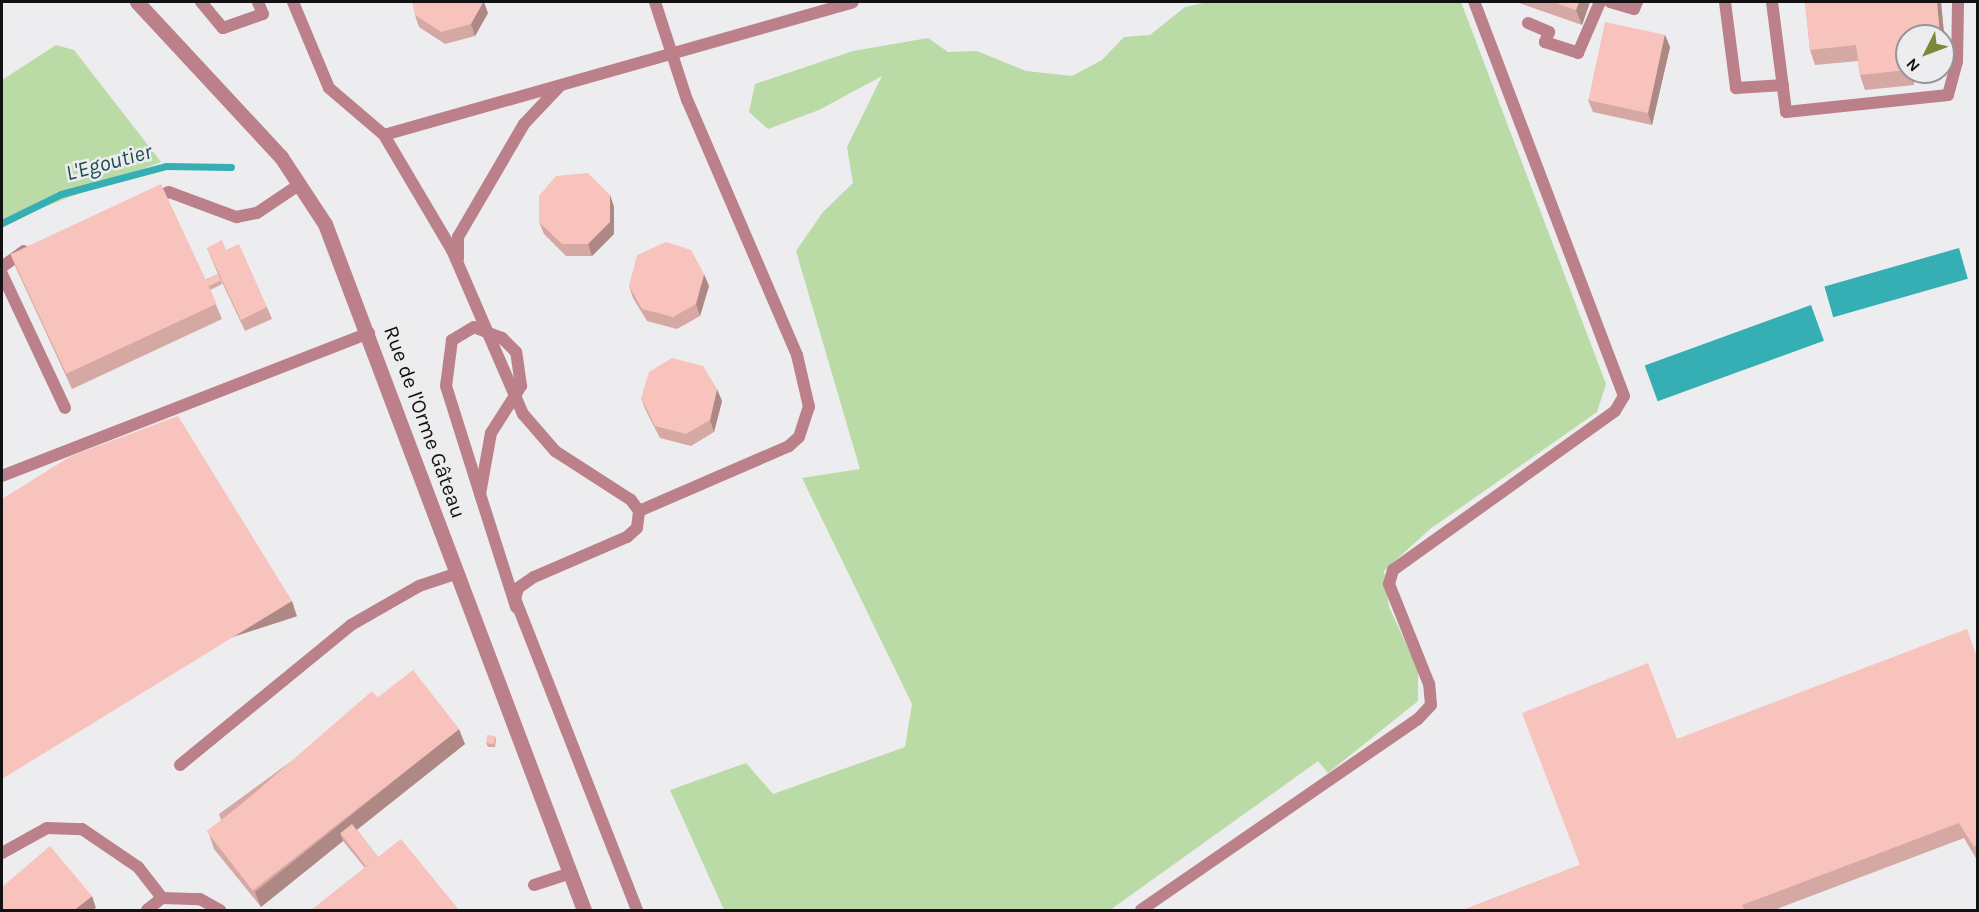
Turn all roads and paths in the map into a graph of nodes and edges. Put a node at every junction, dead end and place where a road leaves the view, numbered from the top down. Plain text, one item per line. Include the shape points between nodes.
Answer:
1 (137, 2) edge
2 (201, 2) edge
3 (258, 2) edge
4 (293, 2) edge
5 (655, 2) edge
6 (853, 2) edge
7 (1474, 2) edge
8 (1600, 2) edge
9 (1610, 2) edge
10 (1637, 2) edge
11 (1725, 2) edge
12 (1772, 2) edge
13 (1958, 2) edge
14 (1528, 23) dead end
15 (674, 51) junction
16 (565, 83) junction
17 (1783, 85) junction
18 (384, 135) junction
19 (300, 184) junction
20 (137, 204) edge
21 (40, 244) edge
22 (458, 266) junction
23 (2, 267) edge
24 (2, 274) edge
25 (483, 329) junction
26 (369, 333) junction
27 (514, 397) junction
28 (65, 408) dead end
29 (2, 476) edge
30 (480, 494) junction
31 (639, 511) junction
32 (458, 573) junction
33 (516, 607) junction
34 (180, 765) dead end
35 (2, 853) edge
36 (570, 873) junction
37 (534, 885) dead end
38 (162, 898) junction
39 (147, 910) edge
40 (220, 910) edge
41 (584, 910) edge
42 (637, 910) edge
43 (1141, 910) edge

1 - 19 street, Rue de l'Orme Gâteau
2 - 3 lane via 223,28 263,14
4 - 18 lane via 329,88
5 - 15 lane
6 - 15 lane
7 - 43 lane via 1624,396 1615,411 1393,570 1389,584 1429,684 1431,705 1418,718
8 - 14 lane via 1578,53 1545,42 1549,32
9 - 10 lane via 1635,9
11 - 17 lane via 1736,88
12 - 17 lane
13 - 17 lane via 1957,62 1948,95 1786,112
15 - 16 lane
15 - 31 lane via 687,100 797,355 809,407 800,437 789,446
16 - 18 lane
16 - 22 lane via 543,99 458,237
18 - 22 lane
19 - 20 lane via 257,213 236,217 169,192
19 - 26 street, Rue de l'Orme Gâteau via 325,224
21 - 23 lane via 8,258
22 - 25 lane
24 - 28 lane
25 - 27 lane
25 - 27 lane via 516,352 521,386
25 - 30 lane via 464,331 446,354 446,386
26 - 29 lane
26 - 32 street, Rue de l'Orme Gâteau
27 - 30 lane via 491,433
27 - 31 lane via 555,451 631,500
30 - 33 lane
31 - 33 lane via 637,528 627,537 518,588
32 - 34 lane via 419,586 351,625
32 - 36 street, Rue de l'Orme Gâteau
33 - 42 lane
35 - 38 lane via 47,828 82,829 138,867
36 - 37 lane
36 - 41 street, Rue de l'Orme Gâteau
38 - 39 lane
38 - 40 lane via 200,899

